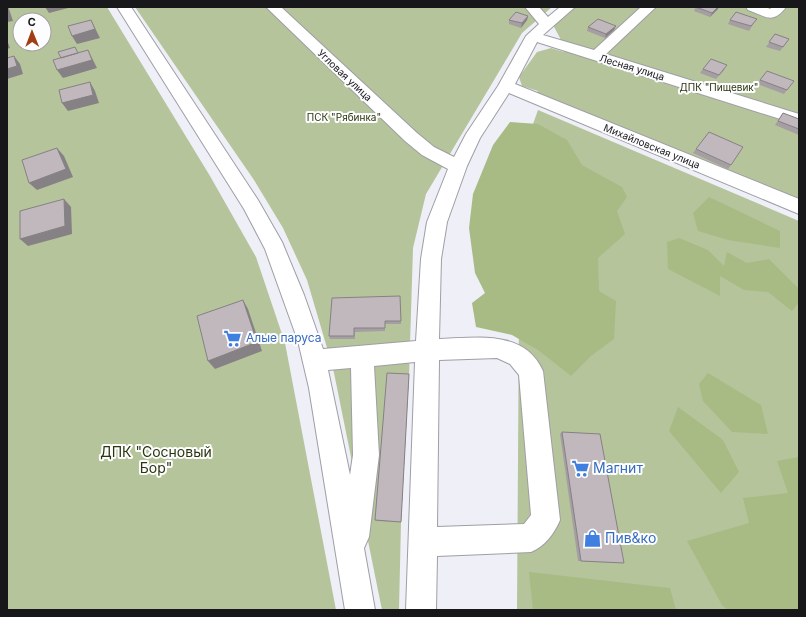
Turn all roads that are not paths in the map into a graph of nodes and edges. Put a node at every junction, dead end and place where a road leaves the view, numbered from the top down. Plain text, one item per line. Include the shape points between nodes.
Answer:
1 (124, 7) edge
2 (273, 7) edge
3 (532, 7) edge
4 (568, 7) edge
5 (649, 7) edge
6 (753, 7) edge
7 (779, 7) edge
8 (540, 30) junction
9 (596, 56) junction
10 (506, 86) junction
11 (799, 120) edge
12 (458, 166) junction
13 (799, 207) edge
14 (427, 350) junction
15 (362, 356) junction
16 (314, 361) junction
17 (423, 542) junction
18 (352, 560) junction
19 (360, 610) edge
20 (421, 610) edge

1 - 16 street via 251,205 275,248 294,295
2 - 12 street, Угловая улица via 411,137 428,151
3 - 8 street
4 - 8 street
5 - 9 street
6 - 7 street via 773,14
8 - 9 street, Лесная улица
8 - 10 street
9 - 11 street, Лесная улица
10 - 12 street via 472,138
10 - 13 street, Михайловская улица
12 - 14 street via 437,222 431,259
14 - 15 street
14 - 17 street
14 - 17 street via 498,348 518,356 531,371 546,520 531,538
15 - 16 street
15 - 18 street via 366,455
16 - 18 street via 332,443
17 - 20 street
18 - 19 street

